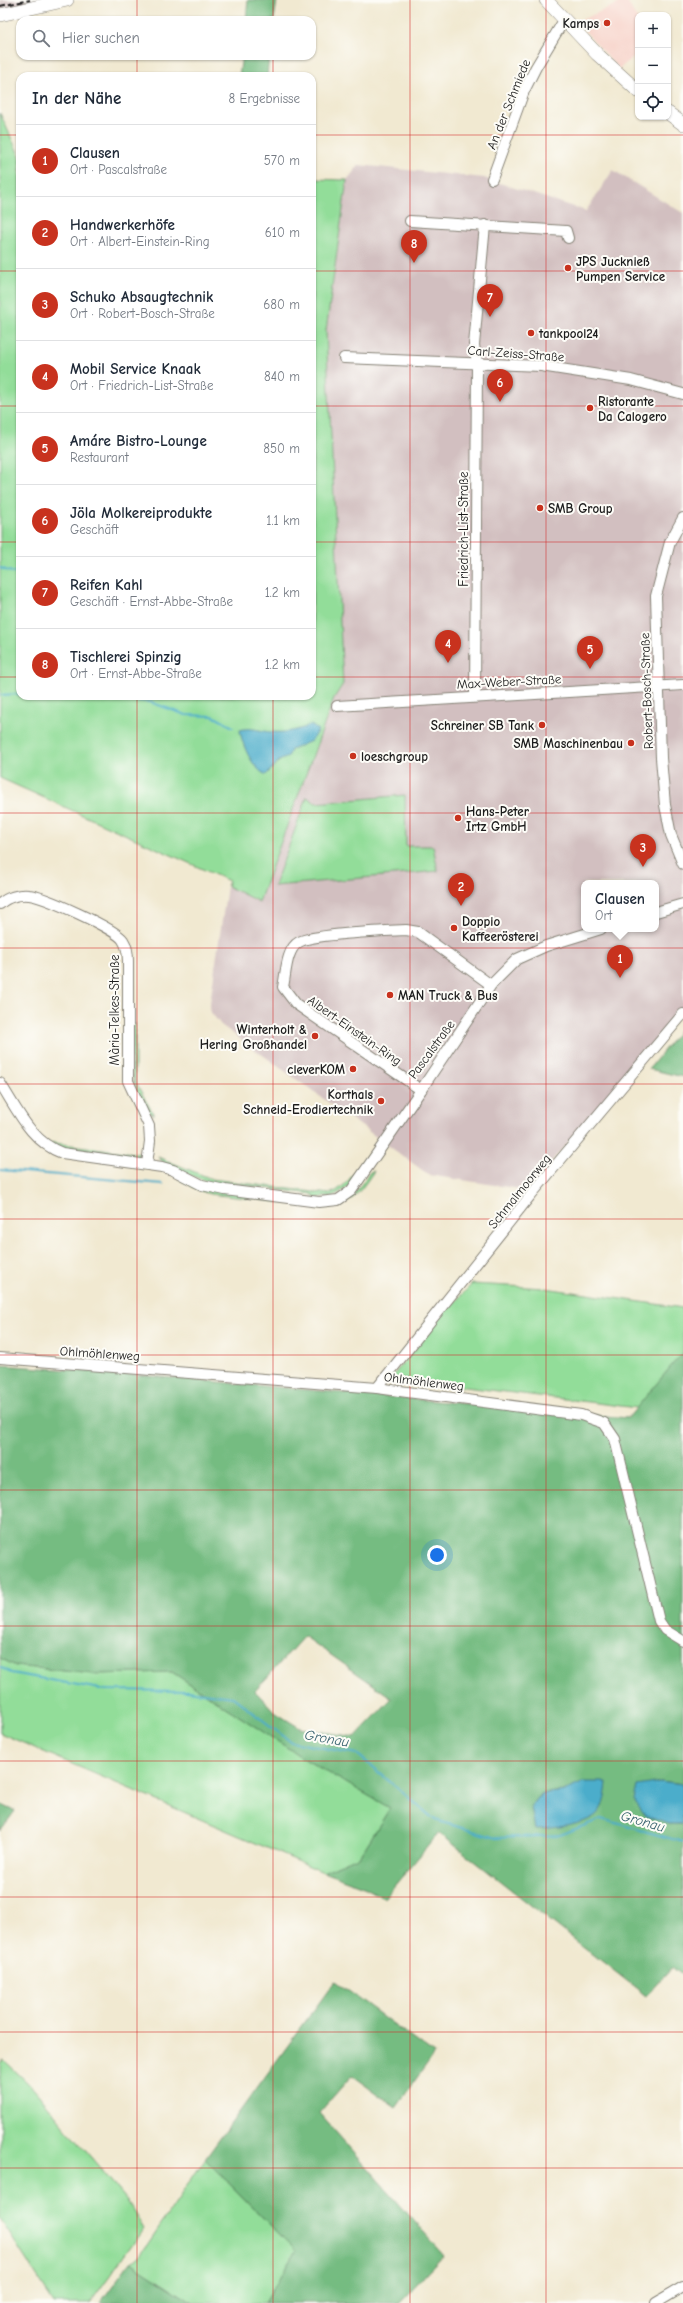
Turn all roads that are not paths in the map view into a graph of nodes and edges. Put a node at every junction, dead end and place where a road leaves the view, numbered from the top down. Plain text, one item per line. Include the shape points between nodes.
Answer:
1 (67, 0) edge
2 (546, 0) edge
3 (0, 15) edge
4 (564, 20) junction
5 (635, 88) edge
6 (671, 115) edge
7 (683, 124) edge
8 (492, 179) dead end
9 (410, 221) dead end
10 (485, 225) junction
11 (568, 238) dead end
12 (344, 358) dead end
13 (477, 363) junction
14 (683, 394) edge
15 (683, 518) edge
16 (683, 685) edge
17 (659, 687) junction
18 (475, 696) junction
19 (337, 706) dead end
20 (683, 864) edge
21 (0, 904) edge
22 (683, 904) edge
23 (659, 911) edge
24 (591, 932) edge
25 (491, 985) junction
26 (683, 1014) edge
27 (0, 1083) edge
28 (417, 1088) junction
29 (147, 1164) junction
30 (0, 1358) edge
31 (377, 1388) junction
32 (683, 1641) edge
33 (683, 2287) edge
34 (656, 2303) edge

1 - 3 main road
2 - 4 main road
4 - 5 main road
4 - 8 street, An der Schmiede via 527,85
6 - 7 main road
9 - 10 street
10 - 11 street via 566,231
10 - 13 street, Friedrich-List-Straße via 474,345
12 - 13 street, Carl-Zeiss-Straße
13 - 14 street, Carl-Zeiss-Straße via 541,366 631,380
13 - 18 street, Friedrich-List-Straße
15 - 17 street, Robert-Bosch-Straße via 670,542 656,596
16 - 17 street, Max-Weber-Straße
17 - 18 street, Max-Weber-Straße
17 - 20 street, Robert-Bosch-Straße via 665,805 670,835
18 - 19 street, Max-Weber-Straße
21 - 29 street, Mària-Telkes-Straße via 20,894 39,897 109,929 123,940 128,949 128,1081 149,1126
22 - 23 street
24 - 25 street, Pascalstraße via 546,946 518,959
25 - 28 street, Pascalstraße
25 - 28 street, Albert-Einstein-Ring via 418,932 406,930 314,938 298,942 290,954 284,987 296,1004
26 - 31 street, Schmalmoorweg via 530,1196
27 - 29 street via 34,1135 50,1149 62,1153
28 - 29 street via 358,1184 338,1200 320,1202 214,1188 202,1185 173,1170
30 - 31 street, Ohlmöhlenweg
31 - 32 street, Ohlmöhlenweg via 581,1415 604,1423 615,1439 660,1621 665,1630
33 - 34 street

